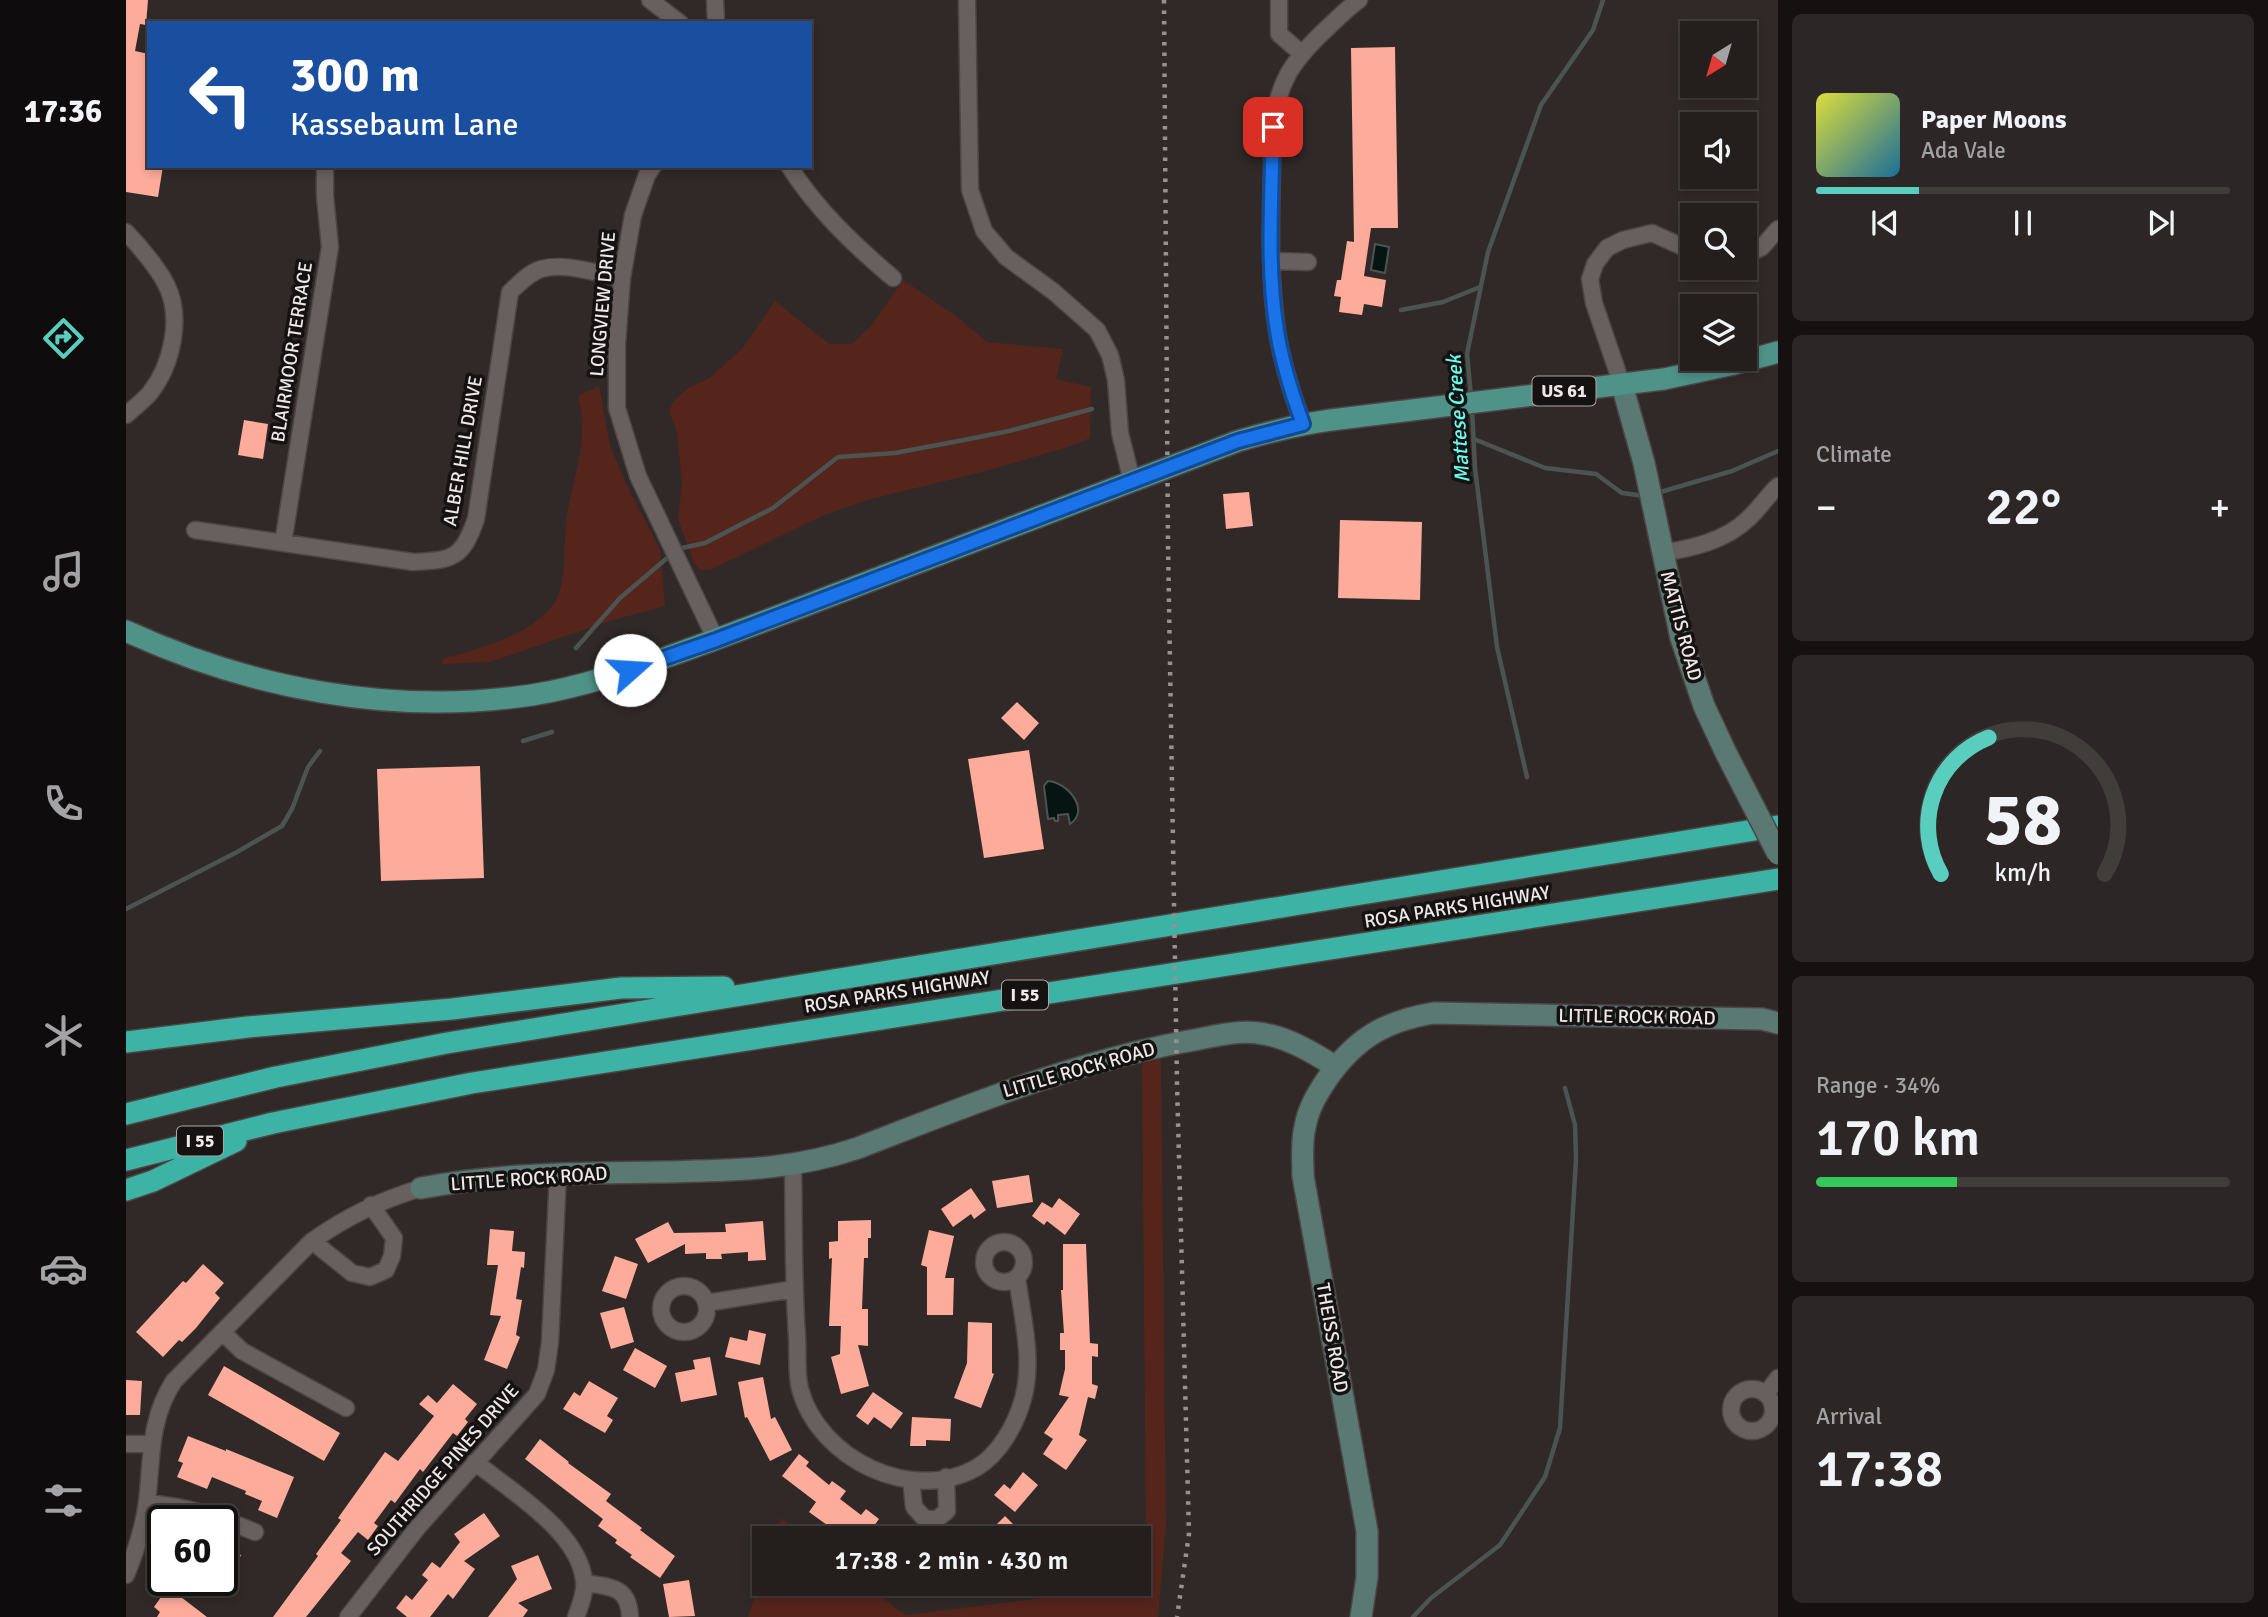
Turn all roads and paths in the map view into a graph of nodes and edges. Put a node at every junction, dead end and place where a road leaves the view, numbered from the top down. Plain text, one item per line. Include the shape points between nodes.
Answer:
1 (650, 0) edge
2 (715, 0) edge
3 (967, 0) edge
4 (1279, 0) edge
5 (1359, 0) edge
6 (677, 21) edge
7 (716, 21) edge
8 (1301, 53) junction
9 (325, 168) edge
10 (652, 168) edge
11 (790, 168) edge
12 (126, 233) edge
13 (1777, 233) edge
14 (1680, 246) edge
15 (1757, 250) edge
16 (1272, 261) junction
17 (1308, 262) dead end
18 (622, 278) junction
19 (893, 278) dead end
20 (1778, 352) edge
21 (1622, 385) junction
22 (126, 415) edge
23 (1303, 424) junction
24 (1132, 481) junction
25 (1778, 486) edge
26 (195, 530) dead end
27 (283, 543) junction
28 (1662, 553) junction
29 (126, 631) edge
30 (716, 640) junction
31 (1778, 826) edge
32 (1778, 854) edge
33 (1778, 879) edge
34 (793, 987) junction
35 (1778, 1023) edge
36 (126, 1042) edge
37 (1336, 1067) junction
38 (126, 1114) edge
39 (274, 1123) junction
40 (126, 1160) edge
41 (793, 1166) junction
42 (558, 1174) junction
43 (421, 1188) joint
44 (126, 1190) edge
45 (371, 1205) junction
46 (312, 1241) junction
47 (1017, 1277) dead end
48 (794, 1289) junction
49 (706, 1303) dead end
50 (222, 1332) junction
51 (1778, 1378) edge
52 (1766, 1394) dead end
53 (346, 1408) dead end
54 (126, 1444) edge
55 (150, 1444) junction
56 (475, 1462) junction
57 (946, 1477) junction
58 (911, 1480) junction
59 (147, 1503) junction
60 (255, 1531) dead end
61 (126, 1575) edge
62 (585, 1583) junction
63 (348, 1617) edge
64 (576, 1617) edge
65 (630, 1617) edge
66 (1361, 1617) edge

1 - 6 street
2 - 7 street
3 - 24 street via 970,190 984,230 1006,257 1097,330 1116,380 1120,433
4 - 8 street via 1279,34
5 - 8 street
8 - 16 street via 1289,70 1275,108
9 - 27 street, BLAIRMOOR TERRACE via 330,247
10 - 18 street, LONGVIEW DRIVE via 633,215
11 - 19 street via 852,243
12 - 22 street via 148,257 173,304 167,360 159,379
13 - 15 street
14 - 21 street via 1652,233 1607,248 1595,264 1590,279 1594,303
16 - 17 street
16 - 23 street via 1277,332
18 - 27 street, ALBER HILL DRIVE via 579,268 541,269 510,292 476,519 458,552 443,561 413,562
18 - 30 street, LONGVIEW DRIVE via 617,408 638,476
20 - 21 main road, US 61
21 - 23 main road, US 61
21 - 28 street, MATTIS ROAD
23 - 24 main road, US 61 via 1238,441
24 - 30 main road, US 61
25 - 28 street via 1734,530 1714,541
26 - 27 street, ALBER HILL DRIVE
28 - 32 street, MATTIS ROAD, bridge via 1681,638 1704,706
29 - 30 main road, US 61 via 260,679 335,695 418,702 460,702 561,689
31 - 34 highway, ROSA PARKS HIGHWAY / I 55
33 - 39 highway, ROSA PARKS HIGHWAY / I 55 via 615,1059
34 - 36 highway via 621,988
34 - 38 highway, I 55 via 423,1047
35 - 37 street, LITTLE ROCK ROAD via 1762,1019 1434,1013 1380,1028
37 - 41 street, LITTLE ROCK ROAD via 1275,1036 1236,1032 1150,1049 1041,1079 858,1149
37 - 66 street, THEISS ROAD via 1307,1119 1303,1176 1367,1531
39 - 40 highway, I 55
39 - 44 highway
41 - 42 street, LITTLE ROCK ROAD
41 - 48 street
42 - 43 street, LITTLE ROCK ROAD via 503,1176
42 - 56 street, SOUTHRIDGE PINES DRIVE via 546,1370 537,1394
43 - 45 street, LITTLE ROCK ROAD
45 - 46 street, LITTLE ROCK ROAD
45 - 46 street via 394,1238 386,1270 370,1277 352,1273
46 - 50 street, LITTLE ROCK ROAD
47 - 57 street via 1028,1355 1023,1397 1014,1423 978,1467
48 - 49 street
48 - 58 street via 800,1389 817,1426 852,1458 881,1473
50 - 53 street via 242,1350
50 - 55 street, LITTLE ROCK ROAD via 167,1391
51 - 52 street
54 - 55 street
55 - 59 street, LITTLE ROCK ROAD
56 - 62 street via 555,1526 579,1559
56 - 63 street, SOUTHRIDGE PINES DRIVE
57 - 58 street
57 - 58 street via 947,1511 937,1519 925,1518 914,1507
59 - 60 street via 183,1507
59 - 61 street, LITTLE ROCK ROAD
62 - 64 street
62 - 65 street via 623,1593

